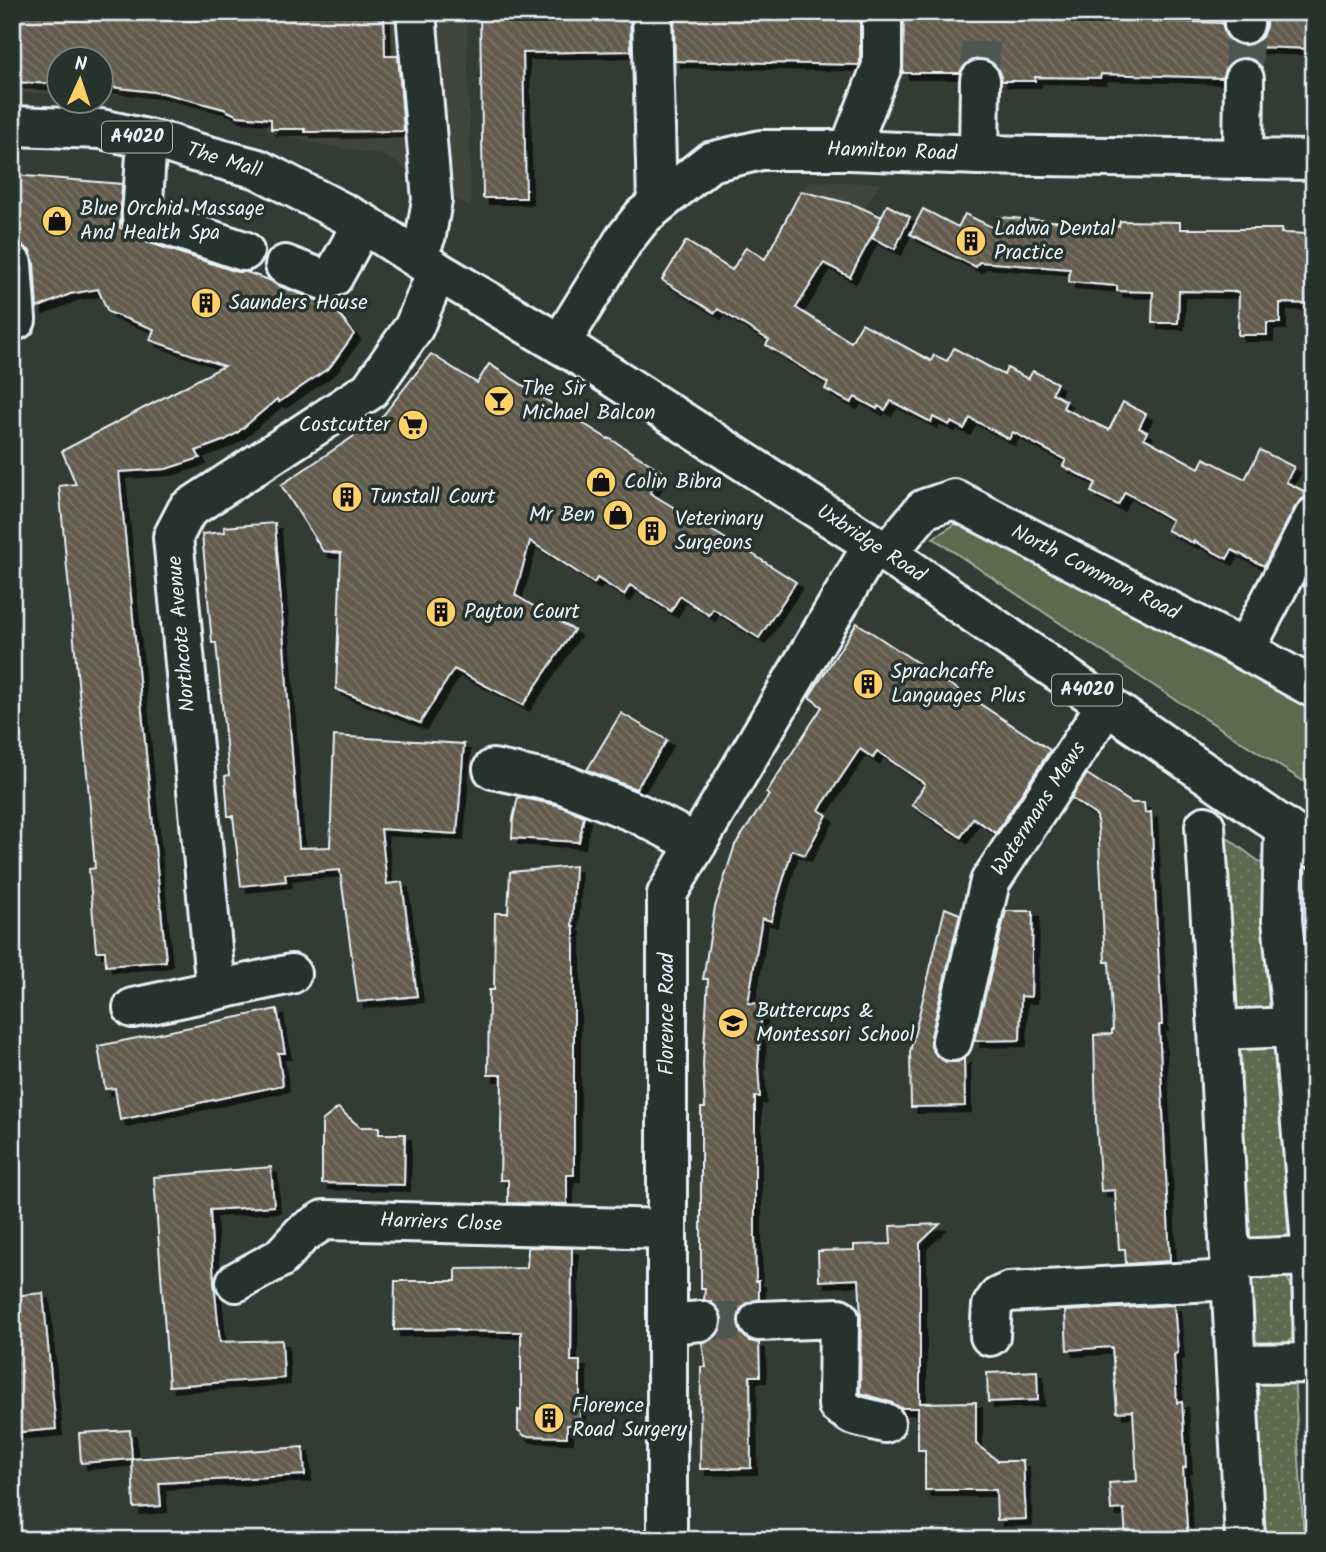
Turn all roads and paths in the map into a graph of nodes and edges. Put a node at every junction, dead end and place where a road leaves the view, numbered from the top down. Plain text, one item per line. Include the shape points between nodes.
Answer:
1 (416, 12) edge
2 (652, 12) edge
3 (881, 12) edge
4 (1244, 79) tunnel mouth
5 (980, 80) tunnel mouth
6 (12, 126) edge
7 (147, 139) junction
8 (849, 150) junction
9 (979, 155) junction
10 (1243, 159) junction
11 (1314, 160) edge
12 (657, 204) junction
13 (363, 223) junction
14 (244, 251) dead end
15 (12, 264) edge
16 (427, 264) junction
17 (285, 265) dead end
18 (16, 320) dead end
19 (560, 344) junction
20 (1314, 517) edge
21 (881, 550) junction
22 (1245, 650) junction
23 (1314, 688) edge
24 (1107, 704) junction
25 (493, 769) dead end
26 (1205, 826) dead end
27 (1299, 837) edge
28 (697, 844) junction
29 (291, 974) dead end
30 (216, 990) junction
31 (133, 1008) dead end
32 (1293, 1027) junction
33 (1218, 1030) junction
34 (952, 1041) dead end
35 (667, 1229) junction
36 (1312, 1256) junction
37 (1231, 1270) junction
38 (236, 1282) dead end
39 (759, 1321) tunnel mouth
40 (990, 1336) dead end
41 (1314, 1360) edge
42 (1237, 1364) junction
43 (885, 1423) dead end
44 (667, 1540) edge
45 (1245, 1540) edge

1 - 16 street, Northcote Avenue via 432,200
2 - 12 street
3 - 8 street via 881,66
4 - 10 street
5 - 9 street
6 - 7 street, The Mall / A4020 via 101,129
7 - 13 street, The Mall / A4020 via 258,169
7 - 14 street via 142,217
8 - 9 street, Hamilton Road
8 - 12 street, Hamilton Road via 761,150 710,162
9 - 10 street, Hamilton Road
10 - 11 street, Hamilton Road
12 - 19 street, Hamilton Road via 624,240
13 - 16 street, The Mall / A4020
13 - 17 street via 333,277 324,280
15 - 18 street
16 - 19 street, Uxbridge Road / A4020
16 - 30 street, Northcote Avenue via 414,327 370,390 187,510 173,537
19 - 21 street, Uxbridge Road / A4020
20 - 22 street
21 - 22 street, North Common Road via 899,540 923,509 954,499
21 - 24 street, Uxbridge Road / A4020
21 - 28 street, Florence Road
22 - 23 street, North Common Road
24 - 27 street, Uxbridge Road / A4020
24 - 34 street, Watermans Mews via 990,882
25 - 28 street via 564,784
26 - 33 street
27 - 32 street via 1282,920
28 - 35 street, Florence Road via 667,894
29 - 30 street
30 - 31 street
32 - 33 street
32 - 36 street
33 - 37 street
35 - 38 street, Harriers Close via 324,1220 302,1234 280,1258
35 - 44 street, Florence Road via 684,1322
36 - 37 street
36 - 41 street
37 - 40 street via 1009,1292 992,1306
37 - 42 street
39 - 43 street via 839,1318 838,1405 853,1415
41 - 42 street
42 - 45 street

